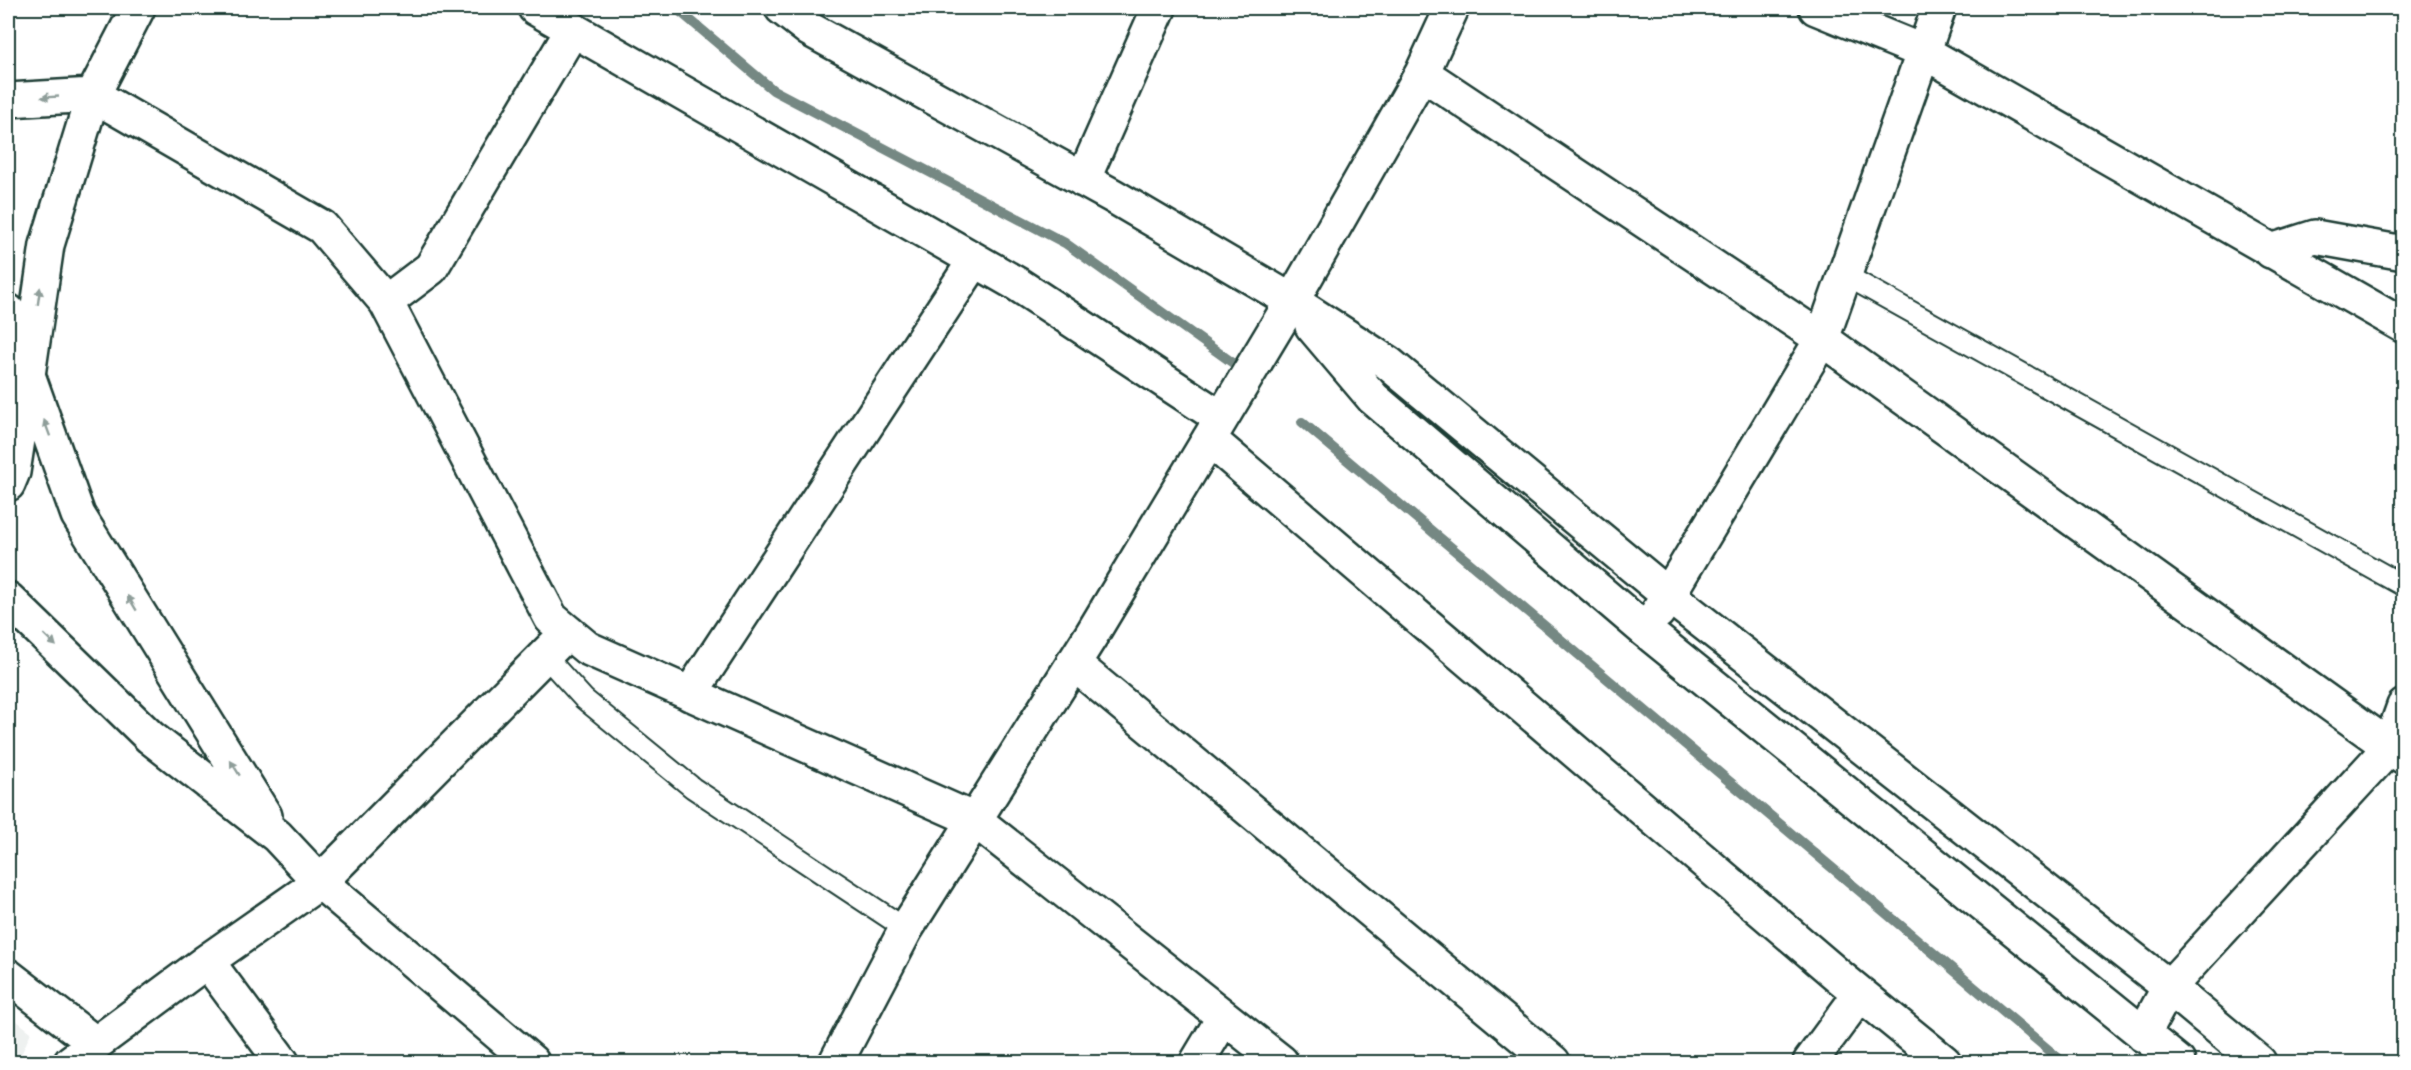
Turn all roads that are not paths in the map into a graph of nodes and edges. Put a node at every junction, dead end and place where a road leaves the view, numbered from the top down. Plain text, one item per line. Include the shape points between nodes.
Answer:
1 (138, 8) edge
2 (535, 8) edge
3 (782, 8) edge
4 (1160, 8) edge
5 (1452, 8) edge
6 (1816, 8) edge
7 (1939, 8) edge
8 (573, 29) junction
9 (1924, 52) junction
10 (1422, 73) junction
11 (93, 95) junction
12 (8, 100) edge
13 (1083, 180) junction
14 (2271, 251) junction
15 (2403, 253) edge
16 (975, 260) junction
17 (1845, 275) junction
18 (1292, 301) junction
19 (386, 302) junction
20 (8, 311) edge
21 (2403, 326) edge
22 (1821, 339) junction
23 (18, 367) edge
24 (1215, 428) junction
25 (8, 484) edge
26 (2403, 586) edge
27 (1668, 595) junction
28 (8, 599) edge
29 (1646, 631) junction
30 (568, 632) junction
31 (545, 656) junction
32 (1073, 663) junction
33 (690, 694) junction
34 (2403, 706) edge
35 (2396, 752) edge
36 (975, 820) junction
37 (277, 836) junction
38 (320, 882) junction
39 (906, 929) junction
40 (207, 961) junction
41 (8, 976) edge
42 (2169, 987) junction
43 (1860, 994) junction
44 (1224, 1017) junction
45 (2143, 1035) junction
46 (83, 1053) edge
47 (282, 1062) edge
48 (532, 1062) edge
49 (836, 1062) edge
50 (1197, 1062) edge
51 (1281, 1062) edge
52 (1553, 1062) edge
53 (1810, 1062) edge
54 (1944, 1062) edge
55 (2178, 1062) edge
56 (2259, 1062) edge

1 - 11 street
2 - 8 street
3 - 13 street via 809,29
4 - 13 street
5 - 10 street
6 - 9 street
7 - 9 street
8 - 16 street
8 - 19 street via 432,268
9 - 14 street
9 - 17 street
10 - 18 street
10 - 22 street
11 -> 12 street
11 - 19 street via 322,227
23 -> 11 street via 46,245
13 - 18 street
14 - 15 street via 2315,237
14 - 21 street
16 - 24 street via 1017,284
16 - 33 street
17 - 22 street
17 - 26 lane
18 - 24 street
18 - 27 street via 1388,363
18 - 29 street via 1373,398
19 - 30 street via 551,618
20 - 23 street
22 - 27 street
22 - 35 street
23 - 25 street via 13,472
37 -> 23 street via 78,515
24 - 32 street
24 - 43 street
27 - 29 street
27 - 42 street
28 -> 37 street via 150,737
29 - 45 street
30 - 31 street
30 - 33 street via 587,648
31 - 38 street
31 - 39 lane via 584,699 693,788
32 - 36 street
32 - 52 street
33 - 36 street
34 - 35 street
35 - 42 street
36 - 39 street
36 - 44 street
37 - 38 street
38 - 40 street
38 - 48 street
39 - 49 street
40 - 46 street
40 - 47 street
41 - 46 street
42 - 45 street
42 - 56 street
43 - 53 street
43 - 54 street
44 - 50 street
44 - 51 street
45 - 55 street

